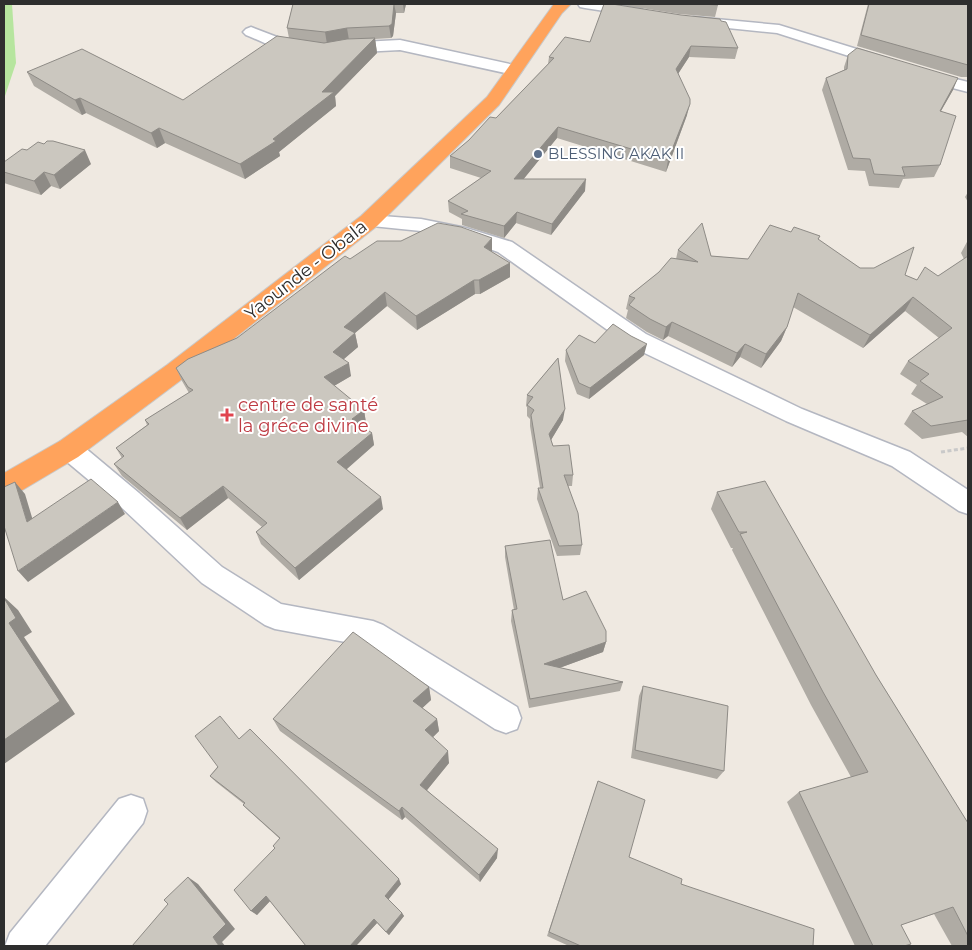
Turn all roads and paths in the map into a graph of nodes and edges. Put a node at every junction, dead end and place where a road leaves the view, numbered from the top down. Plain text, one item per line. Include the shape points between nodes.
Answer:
1 (563, 4) edge
2 (585, 4) edge
3 (651, 15) edge
4 (679, 20) edge
5 (251, 32) dead end
6 (895, 66) edge
7 (514, 70) junction
8 (914, 72) edge
9 (968, 87) edge
10 (369, 221) junction
11 (69, 449) junction
12 (4, 487) edge
13 (968, 503) edge
14 (506, 718) dead end
15 (131, 811) dead end
16 (23, 946) edge

1 - 7 highway, Yaounde - Obala
2 - 3 street
4 - 6 street via 779,29
5 - 7 street via 287,46 323,50 400,45
7 - 10 highway, Yaounde - Obala via 493,101
8 - 9 street
10 - 11 highway, Yaounde - Obala via 184,365
10 - 13 street via 421,225 466,234 505,247 638,340 794,415 901,459
11 - 12 highway, Yaounde - Obala
11 - 14 street via 212,575 275,616 373,634
15 - 16 street

